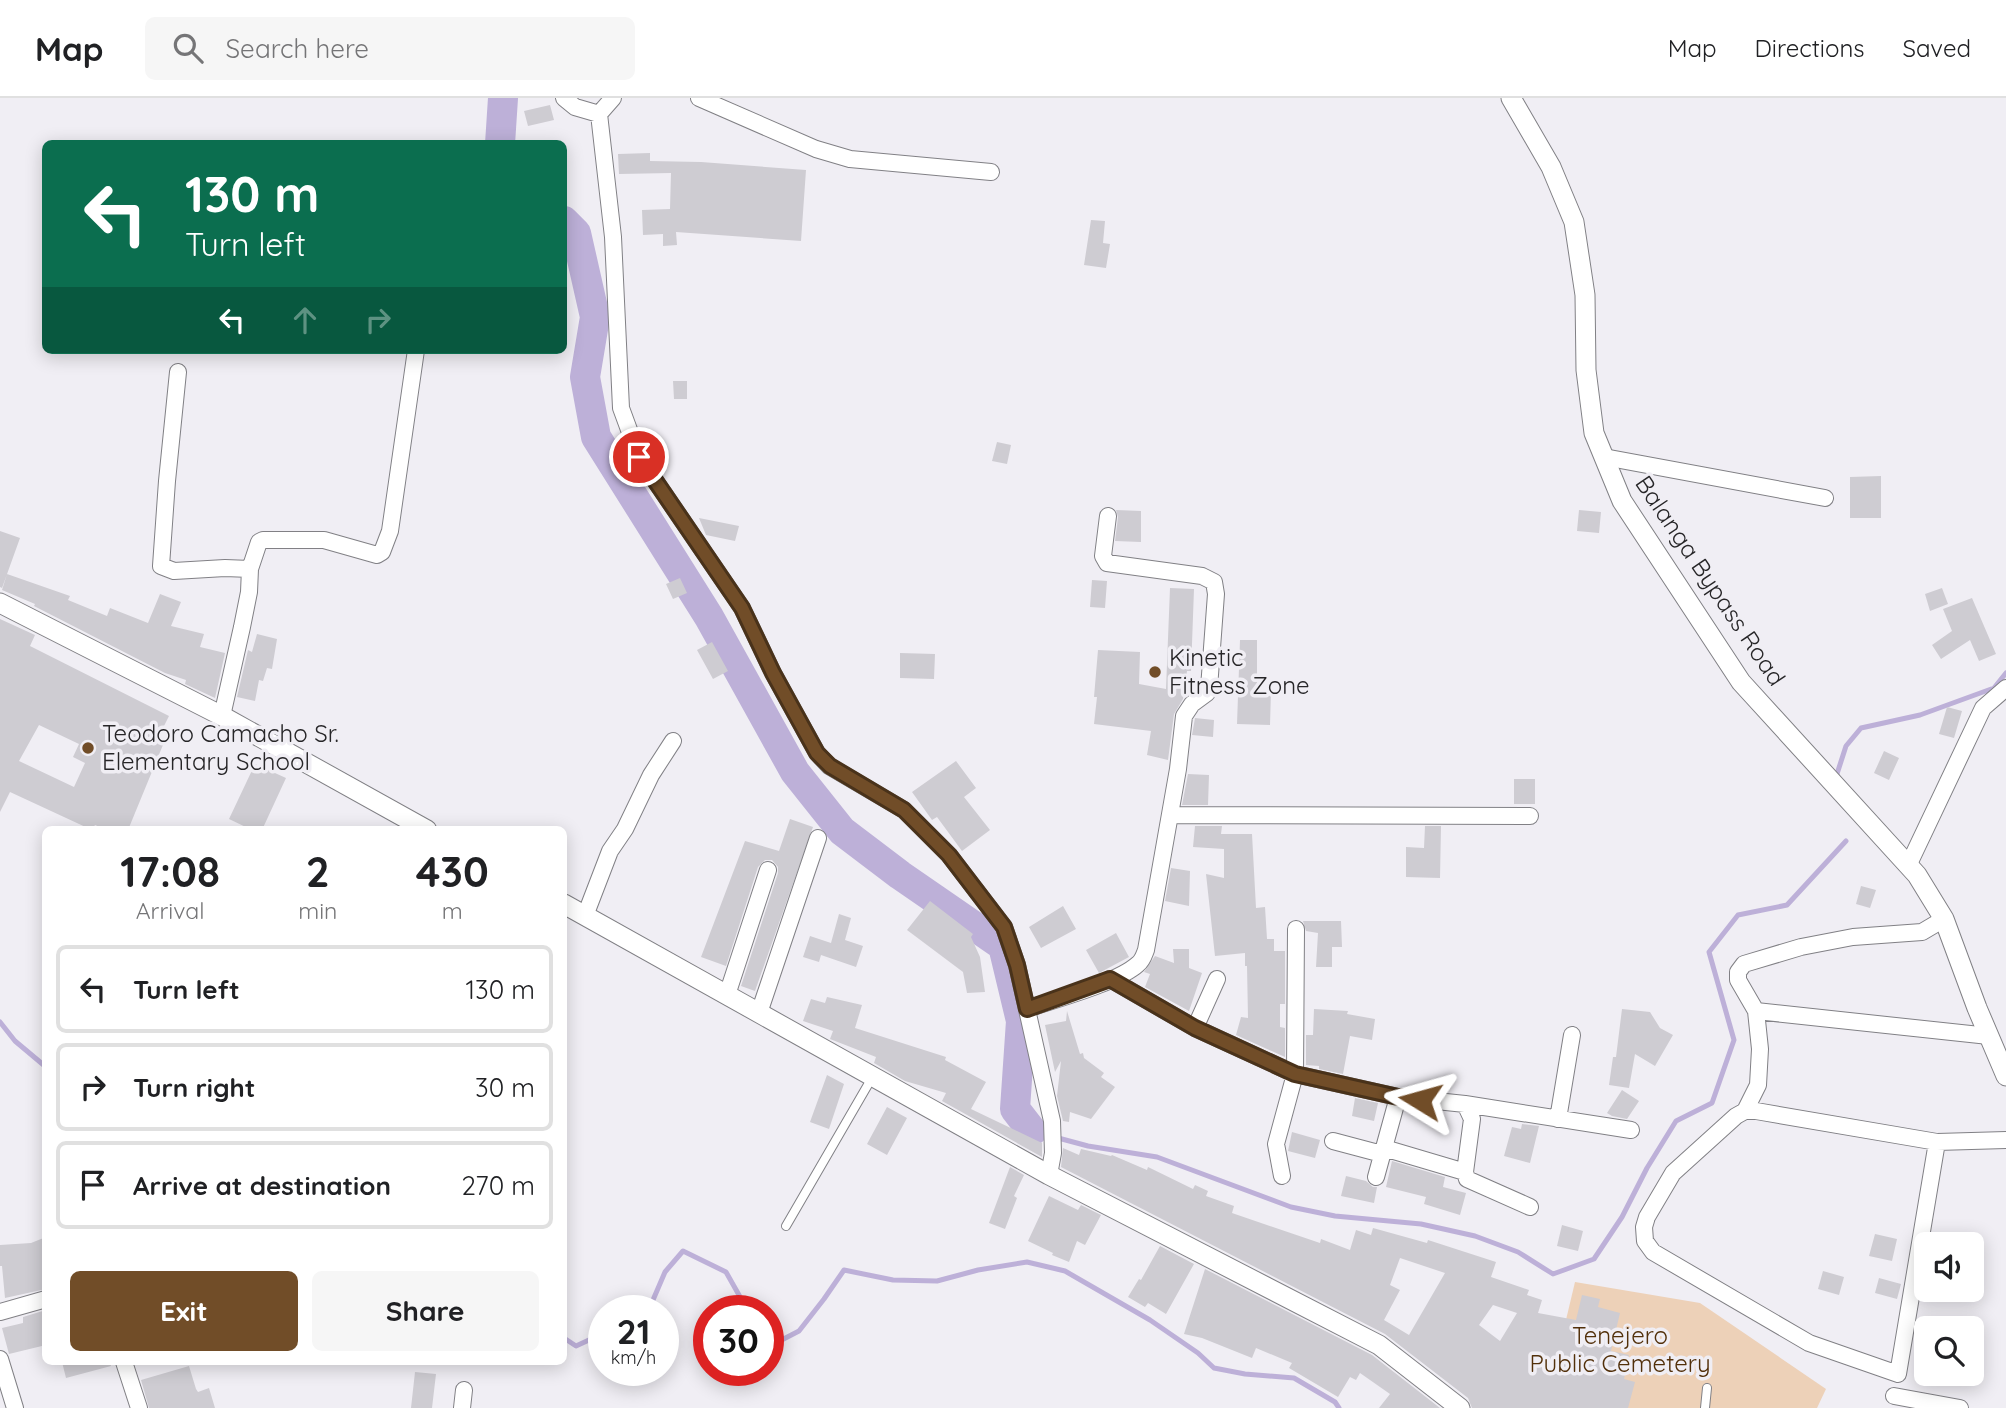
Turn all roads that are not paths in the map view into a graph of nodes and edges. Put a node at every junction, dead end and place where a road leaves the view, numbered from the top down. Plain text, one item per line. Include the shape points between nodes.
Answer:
1 (564, 98) edge
2 (613, 98) edge
3 (699, 98) edge
4 (1511, 98) edge
5 (599, 114) junction
6 (991, 172) dead end
7 (415, 354) edge
8 (178, 372) dead end
9 (1604, 457) junction
10 (1825, 498) dead end
11 (1108, 516) dead end
12 (250, 569) junction
13 (0, 603) edge
14 (2006, 688) edge
15 (222, 716) junction
16 (673, 741) dead end
17 (1170, 814) junction
18 (1530, 816) dead end
19 (420, 826) edge
20 (818, 838) dead end
21 (1908, 866) junction
22 (768, 870) dead end
23 (567, 906) edge
24 (584, 916) junction
25 (1944, 919) junction
26 (1296, 929) dead end
27 (1110, 979) junction
28 (1217, 979) dead end
29 (727, 995) junction
30 (1027, 1009) junction
31 (1756, 1011) junction
32 (759, 1013) junction
33 (1195, 1028) junction
34 (1572, 1035) dead end
35 (1989, 1036) junction
36 (1295, 1074) junction
37 (873, 1076) junction
38 (2006, 1076) edge
39 (1398, 1097) junction
40 (1465, 1104) junction
41 (1745, 1111) junction
42 (1558, 1119) junction
43 (1632, 1130) dead end
44 (2006, 1140) edge
45 (1333, 1141) dead end
46 (1937, 1142) junction
47 (1383, 1151) junction
48 (1465, 1172) junction
49 (1049, 1175) junction
50 (1282, 1176) dead end
51 (1376, 1177) dead end
52 (1530, 1207) dead end
53 (786, 1226) dead end
54 (42, 1300) edge
55 (0, 1312) edge
56 (0, 1359) edge
57 (125, 1365) edge
58 (1899, 1374) junction
59 (1707, 1388) dead end
60 (464, 1390) dead end
61 (1893, 1402) edge
62 (15, 1408) edge
63 (139, 1408) edge
64 (462, 1408) edge
65 (1460, 1408) edge
66 (1705, 1408) edge
67 (1960, 1408) edge

1 - 5 street via 575,107
2 - 5 street
3 - 6 street via 850,159
4 - 9 street, Balanga Bypass Road via 1551,167 1574,222 1585,295 1586,370 1594,432
5 - 30 street via 613,237 621,408 639,457 742,608 817,753 830,766 904,810 949,855 1004,927
7 - 12 street via 390,531 382,552 377,555 324,540 263,540
8 - 12 street via 161,566 174,571
9 - 10 street
9 - 21 street, Balanga Bypass Road via 1622,501 1741,682
11 - 17 street via 1103,556 1107,564 1202,576 1214,582 1209,688 1185,716
12 - 15 street
13 - 15 street
14 - 21 street via 1983,708
15 - 19 street
16 - 24 street via 610,850
17 - 18 street
17 - 27 street via 1146,950 1136,967
20 - 32 street
21 - 25 street, Balanga Bypass Road
22 - 29 street
23 - 24 street
24 - 29 street
25 - 31 street via 1922,932 1853,937 1744,964 1738,980
25 - 35 street, Balanga Bypass Road
26 - 36 street
27 - 30 street
27 - 33 street
28 - 33 street
29 - 32 street
30 - 49 street via 1052,1121
31 - 35 street
31 - 41 street via 1760,1071
32 - 37 street
33 - 36 street
34 - 42 street
35 - 38 street, Balanga Bypass Road
36 - 39 street
36 - 50 street via 1276,1144
37 - 49 street
37 - 53 lane
39 - 40 street
39 - 47 street
40 - 42 street
40 - 48 street via 1472,1119
41 - 46 street
41 - 58 street via 1673,1173 1647,1217 1645,1241 1653,1252 1810,1343
42 - 43 street
44 - 46 street
45 - 47 street
46 - 58 street
47 - 48 street
47 - 51 street
48 - 52 street via 1468,1179
49 - 65 street via 1379,1345
54 - 55 street
56 - 62 street
57 - 63 street
58 - 61 street
59 - 66 lane
60 - 64 street
61 - 67 street

